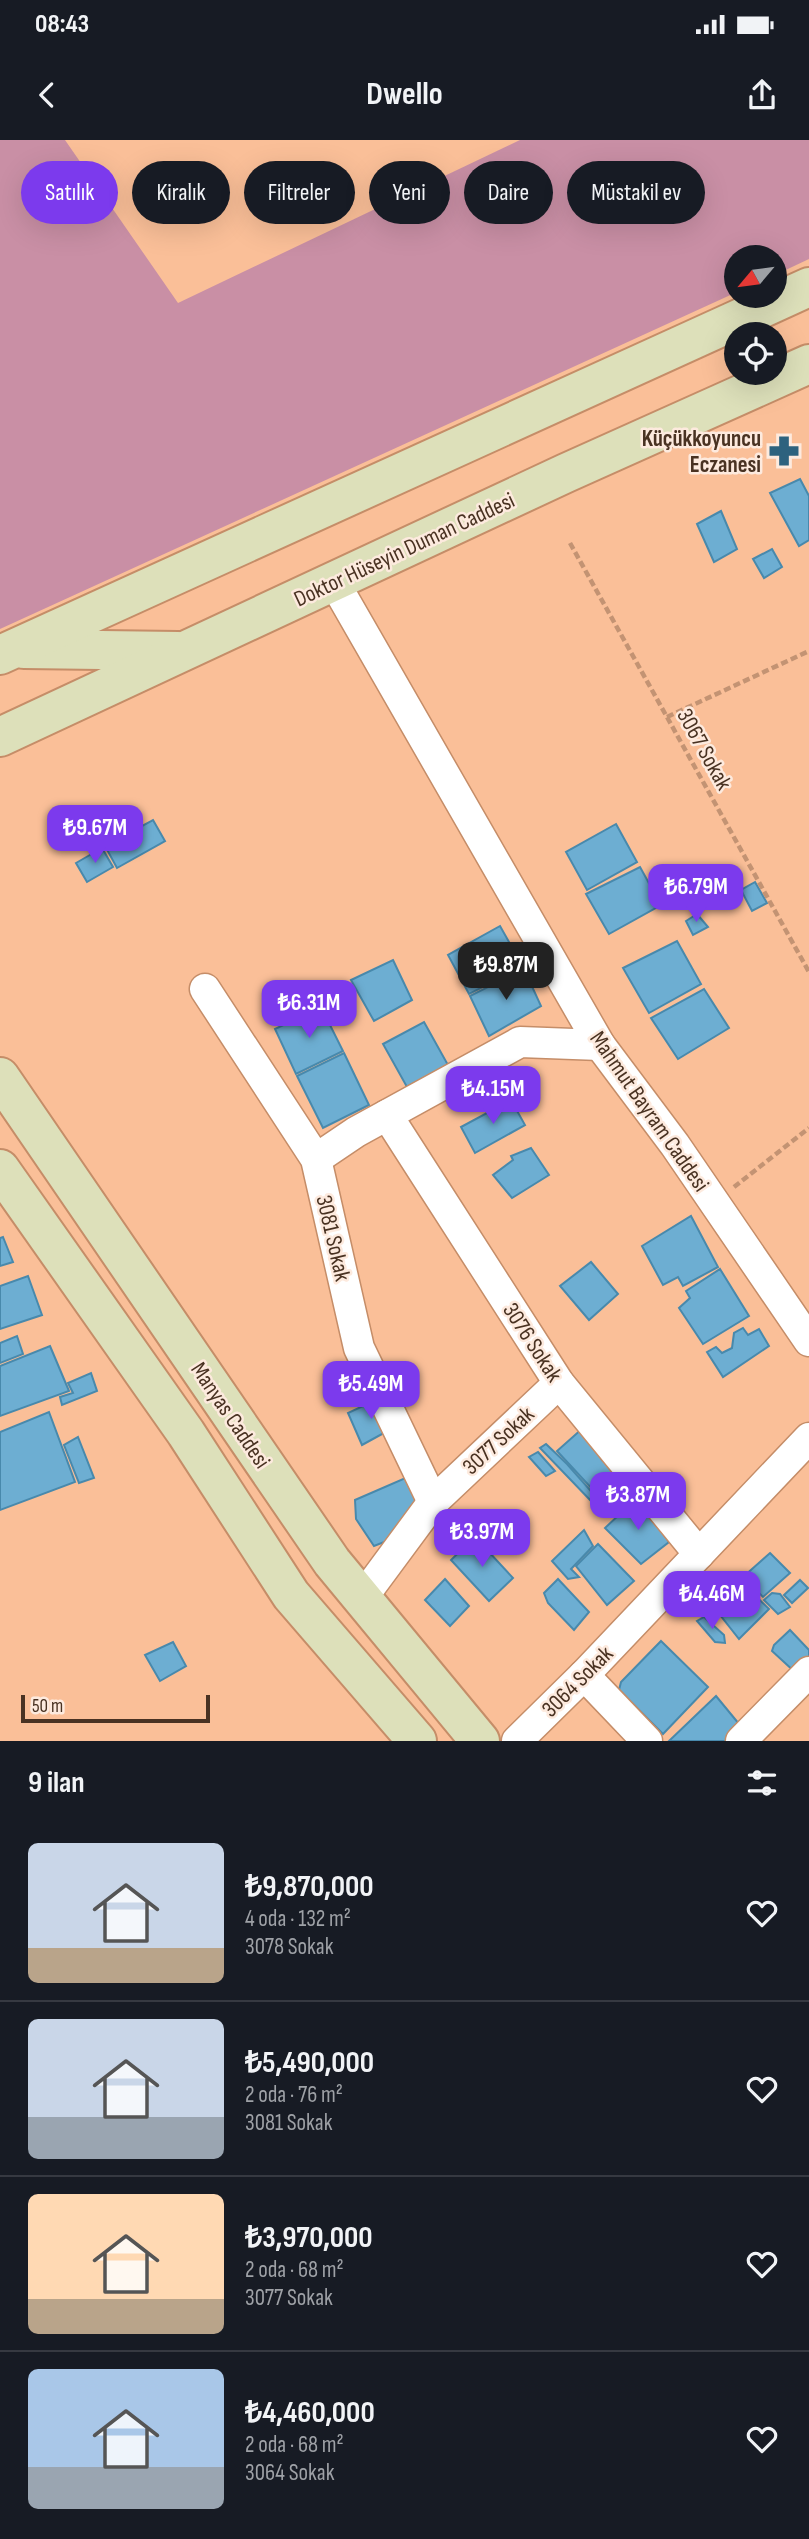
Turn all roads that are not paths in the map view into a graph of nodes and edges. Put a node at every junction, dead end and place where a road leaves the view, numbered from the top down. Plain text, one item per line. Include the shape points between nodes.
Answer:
1 (809, 287) edge
2 (809, 364) edge
3 (334, 582) junction
4 (8, 652) edge
5 (187, 652) junction
6 (0, 737) edge
7 (205, 989) dead end
8 (600, 1045) junction
9 (0, 1077) edge
10 (387, 1115) junction
11 (316, 1159) junction
12 (0, 1169) edge
13 (809, 1341) edge
14 (559, 1383) junction
15 (809, 1438) edge
16 (433, 1502) junction
17 (699, 1554) junction
18 (362, 1598) junction
19 (809, 1672) edge
20 (584, 1675) junction
21 (417, 1741) edge
22 (480, 1741) edge
23 (517, 1741) edge
24 (647, 1741) edge
25 (740, 1741) edge

1 - 4 main road
2 - 3 main road, Doktor Hüseyin Duman Caddesi
3 - 5 main road, Doktor Hüseyin Duman Caddesi
3 - 8 street, Mahmut Bayram Caddesi
4 - 5 main road
5 - 6 main road, Doktor Hüseyin Duman Caddesi
7 - 11 street, 3081 Sokak
8 - 10 street via 520,1042
8 - 13 street, Mahmut Bayram Caddesi
9 - 18 main road, Manyas Caddesi via 332,1562
10 - 11 street
10 - 14 street, 3076 Sokak
11 - 16 street, 3081 Sokak via 359,1348
12 - 21 main road, Manyas Caddesi via 186,1433 291,1595
14 - 16 street, 3077 Sokak
14 - 17 street, 3076 Sokak
15 - 17 street, 3064 Sokak
16 - 18 street, 3077 Sokak
17 - 20 street, 3064 Sokak
18 - 22 main road, Manyas Caddesi
19 - 25 street
20 - 23 street, 3064 Sokak
20 - 24 street

